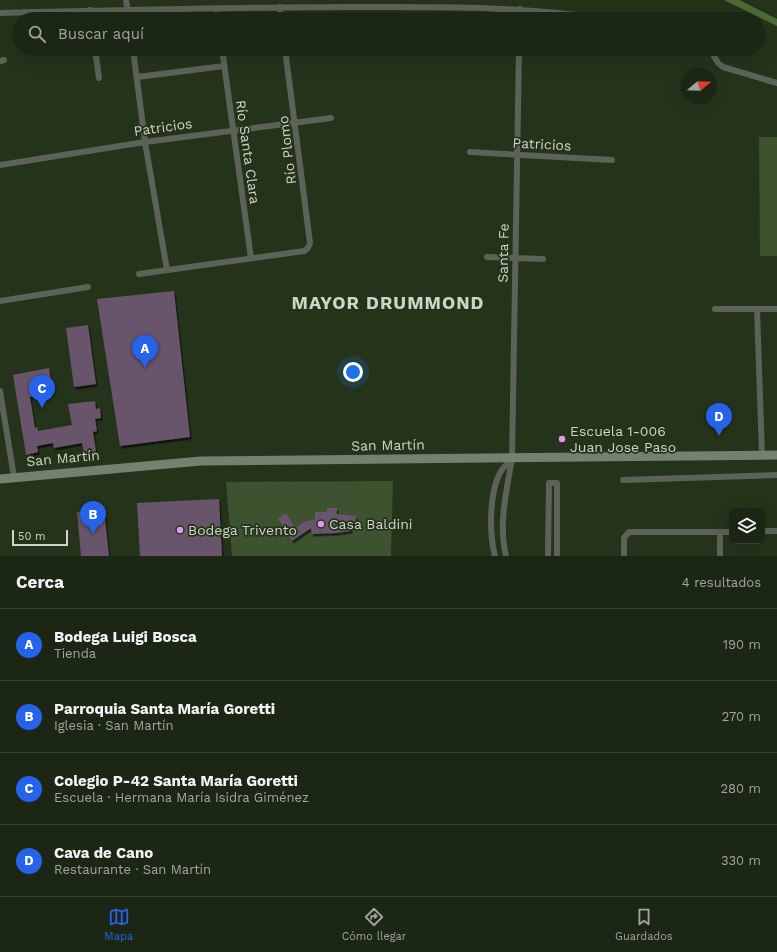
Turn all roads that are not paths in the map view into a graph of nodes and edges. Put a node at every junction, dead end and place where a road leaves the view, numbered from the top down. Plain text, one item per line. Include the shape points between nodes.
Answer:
1 (126, 0) edge
2 (293, 0) edge
3 (280, 7) junction
4 (293, 7) junction
5 (216, 8) junction
6 (127, 9) junction
7 (520, 9) junction
8 (90, 10) joint
9 (30, 12) edge
10 (128, 12) edge
11 (217, 12) edge
12 (280, 12) edge
13 (520, 12) edge
14 (554, 12) edge
15 (0, 13) edge
16 (12, 13) edge
17 (96, 56) edge
18 (134, 56) edge
19 (223, 56) edge
20 (286, 56) edge
21 (519, 56) edge
22 (714, 56) edge
23 (224, 66) junction
24 (137, 77) junction
25 (99, 78) dead end
26 (777, 82) edge
27 (331, 118) dead end
28 (296, 121) junction
29 (233, 130) junction
30 (146, 142) junction
31 (470, 152) dead end
32 (516, 155) junction
33 (612, 160) dead end
34 (0, 165) edge
35 (487, 257) dead end
36 (251, 258) junction
37 (515, 258) junction
38 (543, 259) dead end
39 (167, 270) junction
40 (140, 274) dead end
41 (88, 287) dead end
42 (0, 301) edge
43 (715, 309) dead end
44 (757, 309) junction
45 (777, 309) edge
46 (0, 391) edge
47 (762, 455) junction
48 (777, 455) edge
49 (512, 458) junction
50 (777, 475) edge
51 (14, 477) junction
52 (0, 479) edge
53 (623, 480) dead end
54 (494, 488) junction
55 (507, 489) junction
56 (765, 531) edge
57 (777, 531) edge
58 (720, 532) junction
59 (729, 532) edge
60 (503, 544) junction
61 (492, 546) junction
62 (495, 556) edge
63 (506, 556) edge
64 (548, 556) edge
65 (557, 556) edge
66 (624, 556) edge
67 (720, 556) edge

1 - 6 street
2 - 4 street
3 - 4 street
3 - 5 street
3 - 12 street
4 - 7 street
5 - 6 street
5 - 11 street
6 - 8 street
6 - 10 street
7 - 13 street
7 - 14 street
8 - 9 street
15 - 16 street
17 - 25 street
18 - 24 street
19 - 23 street, Río Santa Clara
20 - 28 street, Río Plomo
21 - 32 street, Santa Fe
22 - 26 street via 723,67
23 - 24 street
23 - 29 street, Río Santa Clara
24 - 30 street
27 - 28 street, Patricios
28 - 29 street, Patricios
28 - 36 street, Río Plomo via 310,243 304,251
29 - 30 street, Patricios
29 - 36 street, Río Santa Clara
30 - 34 street, Patricios
30 - 39 street
31 - 32 street, Patricios
32 - 33 street, Patricios
32 - 37 street, Santa Fe
35 - 37 street
36 - 39 street
37 - 38 street
37 - 49 street, Santa Fe
39 - 40 street
41 - 42 street
43 - 44 street
44 - 45 street
44 - 47 street
46 - 51 street
47 - 48 main road, San Martín
47 - 49 main road, San Martín
49 - 51 main road, San Martín via 201,461
49 - 54 street via 501,471
49 - 55 street, Santa Fe
50 - 53 street
51 - 52 main road, San Martín
54 - 55 street
54 - 61 street
55 - 60 street, Santa Fe via 503,508
56 - 57 street
58 - 59 street
58 - 66 street via 629,532 624,538
58 - 67 street
60 - 61 street
60 - 63 street, Santa Fe
61 - 62 street
64 - 65 street via 549,483 558,484

